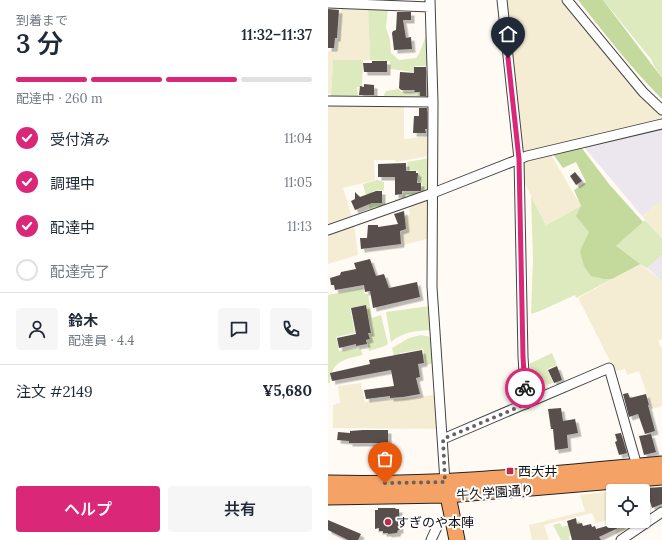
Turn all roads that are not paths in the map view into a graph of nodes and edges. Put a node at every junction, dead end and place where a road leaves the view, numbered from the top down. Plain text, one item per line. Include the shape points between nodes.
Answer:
1 (502, 0) edge
2 (567, 0) edge
3 (328, 3) edge
4 (430, 4) edge
5 (328, 101) edge
6 (433, 102) junction
7 (662, 110) edge
8 (662, 124) edge
9 (519, 159) junction
10 (433, 193) junction
11 (328, 230) edge
12 (526, 404) junction
13 (443, 439) junction
14 (662, 464) edge
15 (636, 466) junction
16 (662, 477) edge
17 (328, 484) edge
18 (446, 488) junction
19 (328, 496) edge
20 (662, 512) edge
21 (438, 525) dead end
22 (431, 540) edge
23 (457, 540) edge
24 (621, 540) edge

1 - 9 street
2 - 7 street via 643,92
3 - 4 street
4 - 6 street
5 - 6 street
6 - 10 street
8 - 9 street
9 - 10 street
9 - 12 street
10 - 11 street
10 - 13 street via 432,287
12 - 13 street
12 - 15 street via 609,368
13 - 18 street
14 - 15 highway, 牛久学園通り
15 - 18 highway, 牛久学園通り via 539,475
16 - 18 highway, 牛久学園通り
17 - 18 highway, 牛久学園通り
18 - 19 highway, 牛久学園通り
18 - 23 highway
20 - 24 street
21 - 22 street

